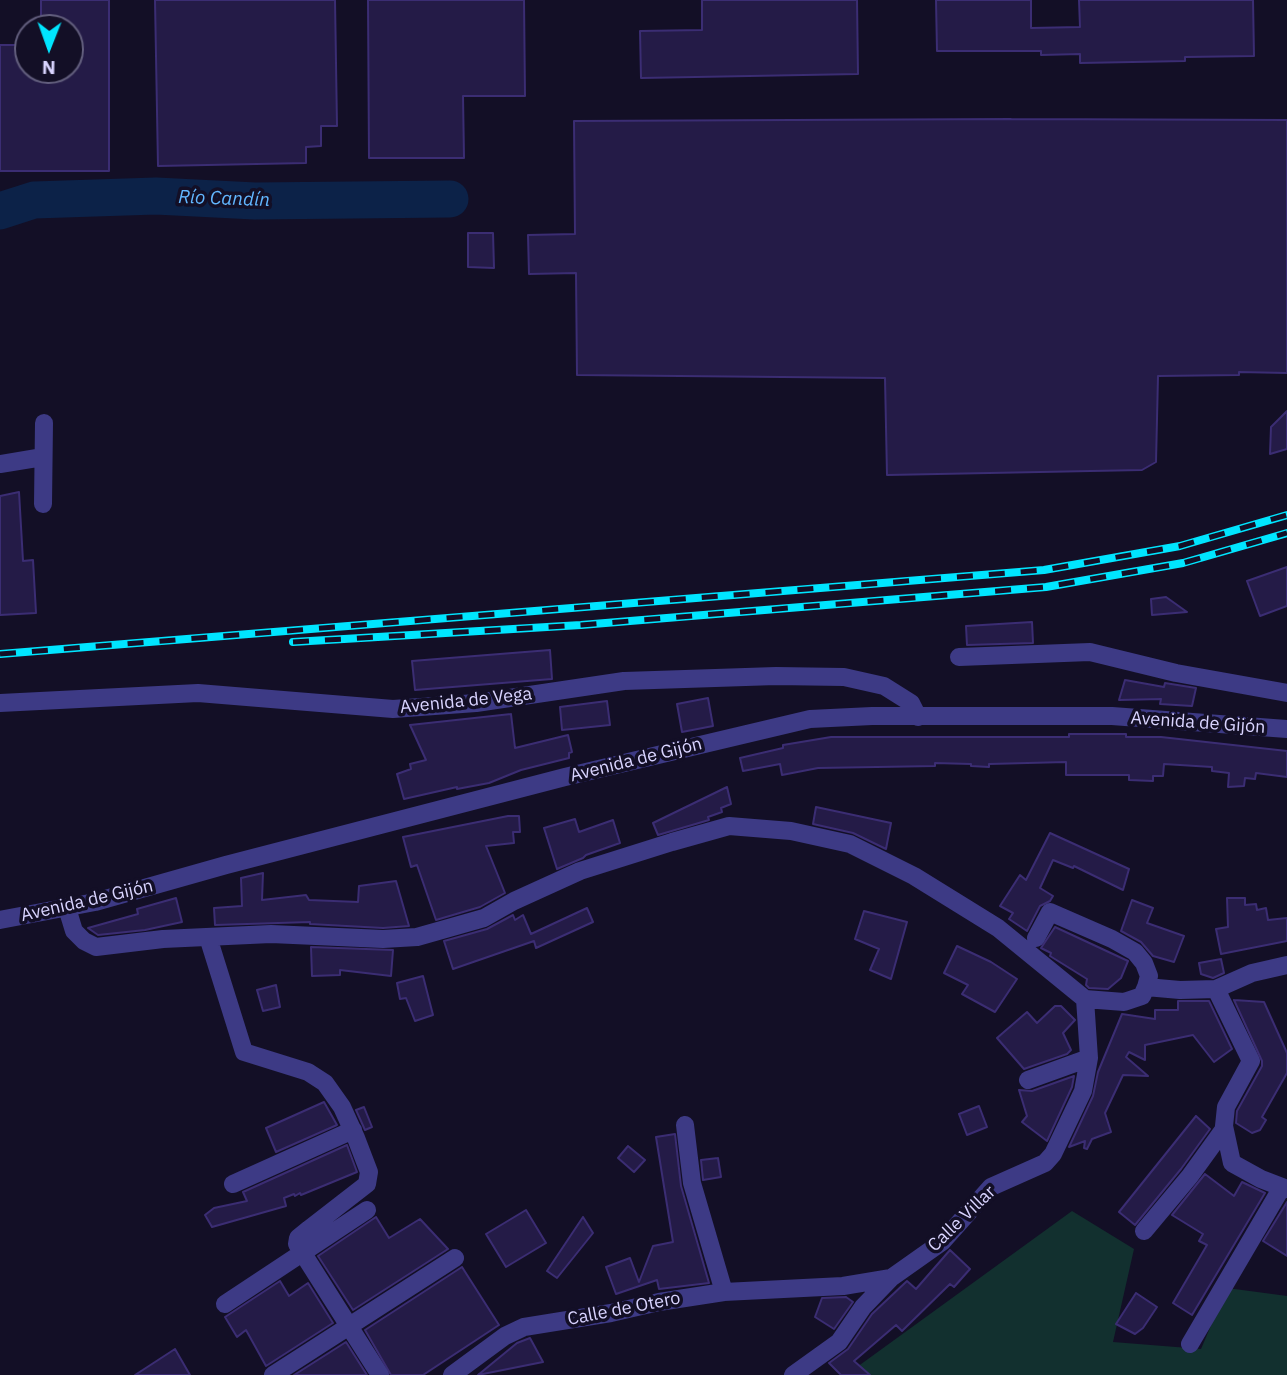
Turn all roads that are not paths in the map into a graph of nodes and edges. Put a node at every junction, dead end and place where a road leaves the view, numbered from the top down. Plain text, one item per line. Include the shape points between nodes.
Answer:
1 (44, 424) dead end
2 (43, 457) junction
3 (0, 464) edge
4 (43, 504) dead end
5 (958, 657) dead end
6 (1287, 693) edge
7 (0, 703) edge
8 (918, 717) junction
9 (1287, 729) edge
10 (66, 908) junction
11 (4, 916) edge
12 (208, 937) junction
13 (1036, 938) dead end
14 (1287, 965) edge
15 (1146, 987) junction
16 (1216, 989) junction
17 (1085, 999) junction
18 (1089, 1058) junction
19 (1028, 1080) dead end
20 (685, 1125) dead end
21 (1224, 1129) junction
22 (353, 1130) junction
23 (233, 1184) dead end
24 (1284, 1188) edge
25 (367, 1210) dead end
26 (1144, 1231) dead end
27 (302, 1253) junction
28 (455, 1258) dead end
29 (891, 1278) junction
30 (724, 1292) junction
31 (225, 1304) dead end
32 (350, 1327) junction
33 (1190, 1344) dead end
34 (273, 1375) edge
35 (380, 1375) edge
36 (452, 1375) edge
37 (793, 1375) edge

1 - 2 street
2 - 3 street
2 - 4 street
5 - 6 street via 1090,652
7 - 8 street, Avenida de Vega via 198,692 393,709 476,703 624,681 844,677 884,686 911,703
8 - 9 street, Avenida de Gijón via 1112,716
8 - 10 street, Avenida de Gijón via 810,719 565,777
10 - 11 street, Avenida de Gijón
10 - 12 street via 74,931 96,947
12 - 17 street via 417,937 484,918 580,871 729,826 791,831 850,844 914,876 998,928
12 - 22 street via 244,1052 308,1072 325,1083
13 - 15 street via 1050,912 1135,952 1149,976
14 - 16 street via 1252,973
15 - 16 street
15 - 17 street via 1142,996 1124,1002
16 - 21 street via 1251,1061 1226,1107
17 - 18 street, Calle Villar
18 - 19 street
18 - 29 street, Calle Villar via 1083,1090 1045,1163 991,1187 942,1242
20 - 30 street via 692,1183
21 - 24 street via 1232,1163
21 - 26 street
22 - 23 street
22 - 27 street via 369,1172 366,1184 298,1238
24 - 33 street
25 - 27 street
27 - 31 street
27 - 32 street
28 - 32 street
29 - 30 street, Calle de Otero via 843,1286
29 - 37 street via 839,1342
30 - 36 street, Calle de Otero via 524,1327
32 - 34 street
32 - 35 street

